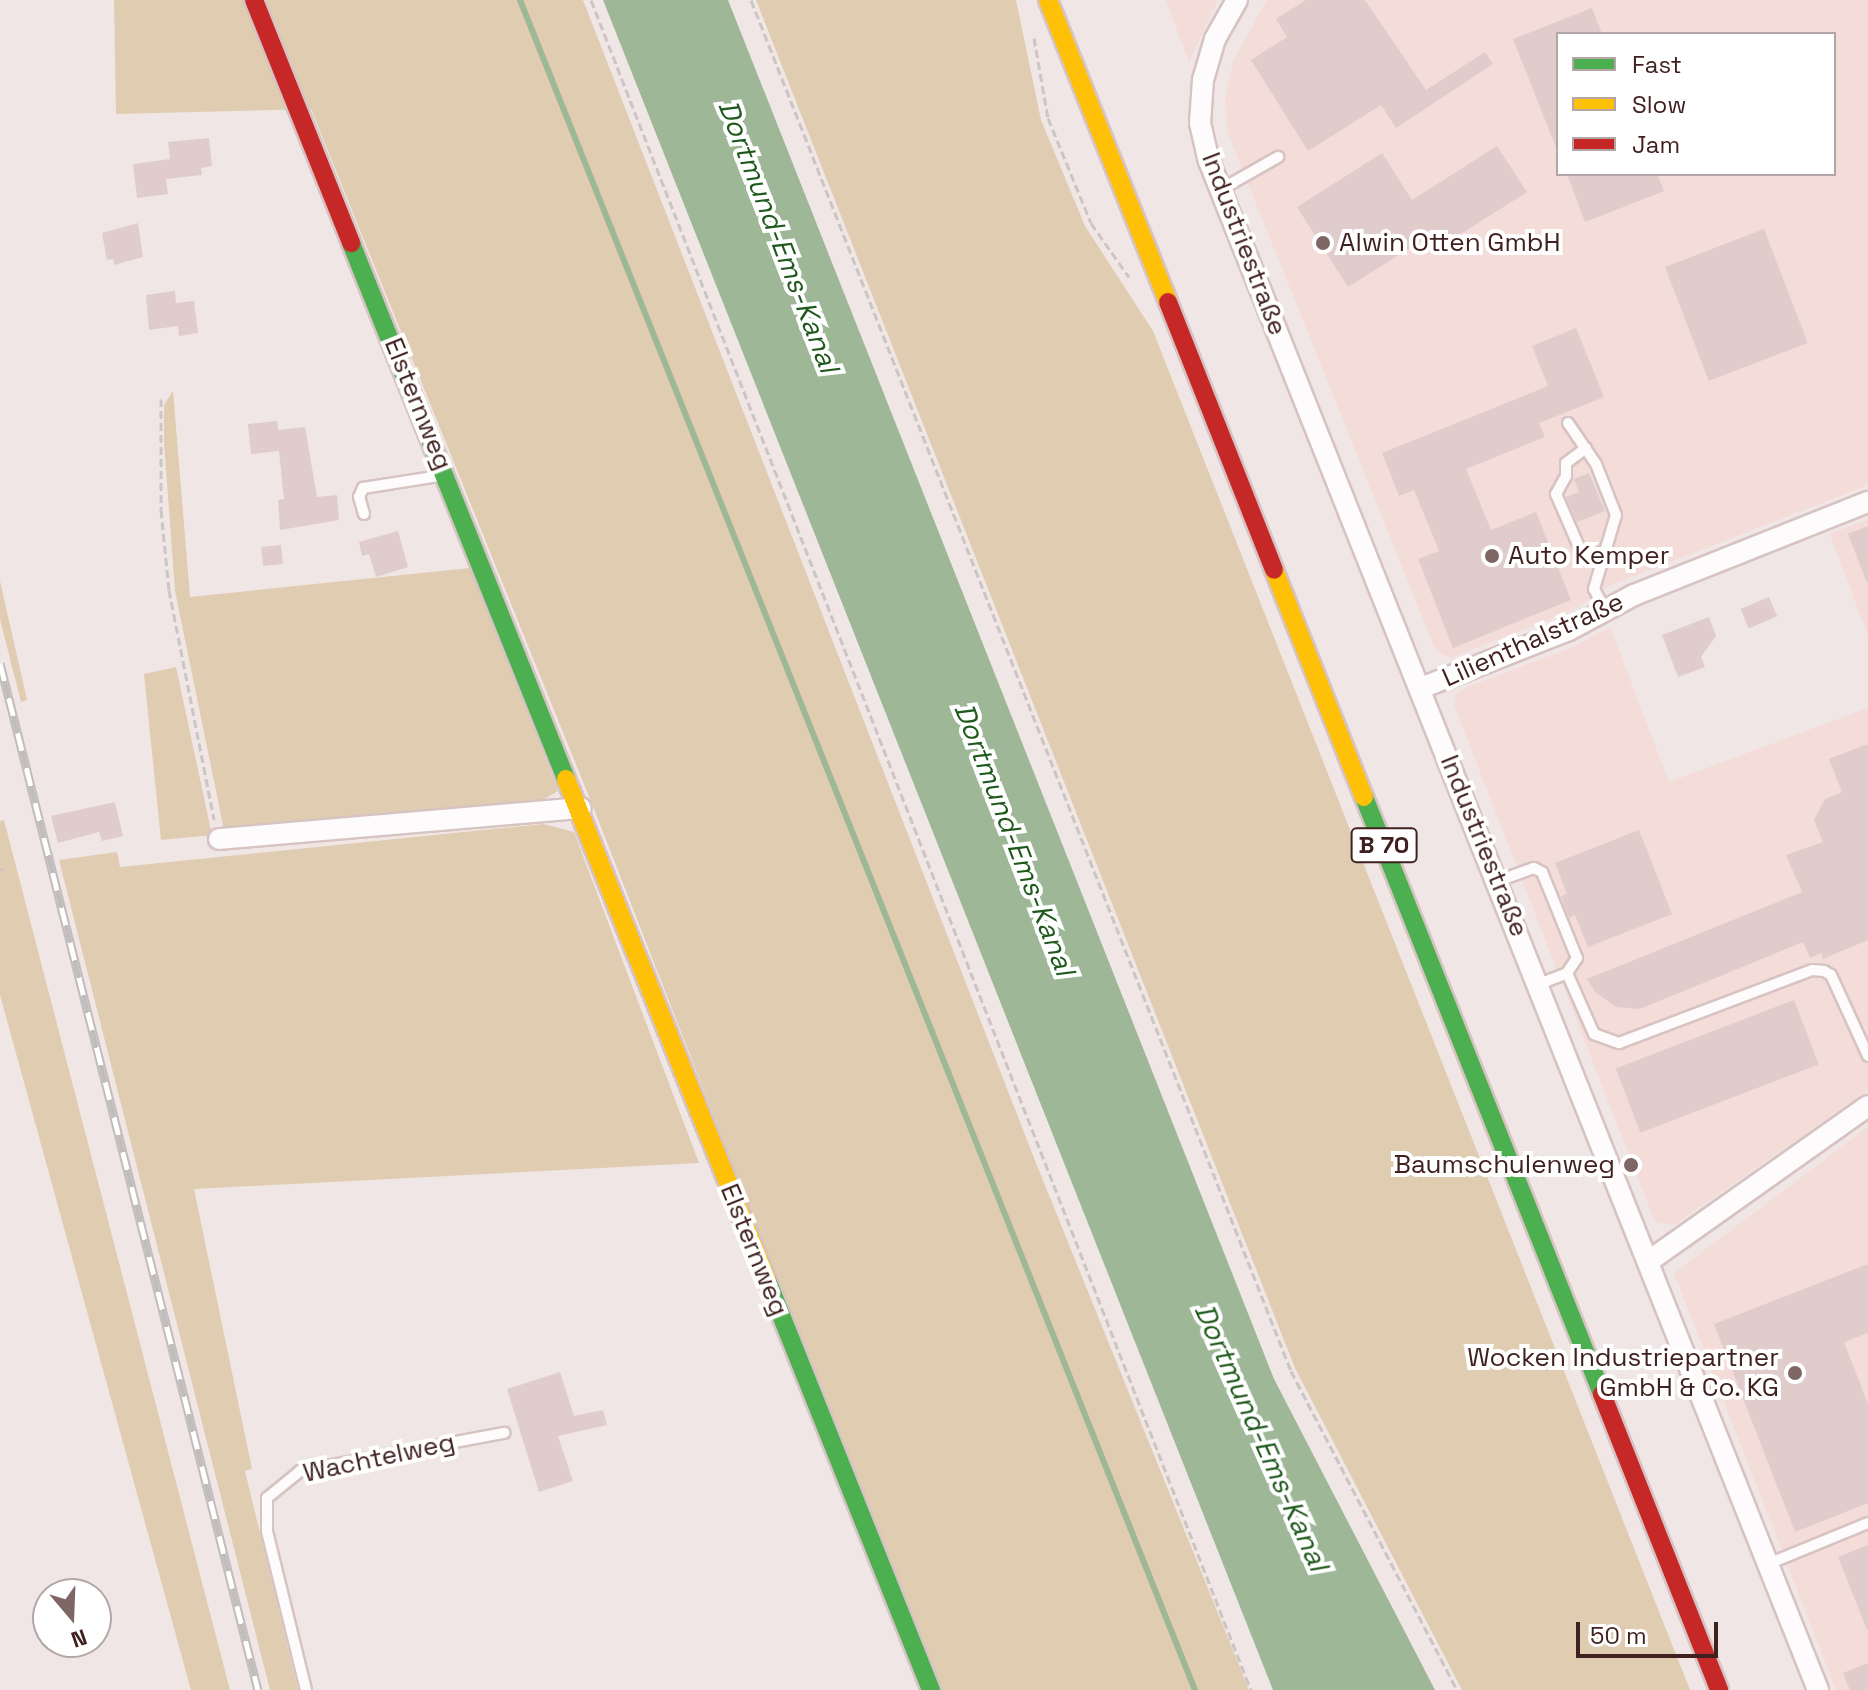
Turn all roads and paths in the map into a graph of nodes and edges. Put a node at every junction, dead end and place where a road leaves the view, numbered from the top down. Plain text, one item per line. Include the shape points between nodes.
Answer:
1 (254, 0) edge
2 (591, 0) edge
3 (751, 0) edge
4 (1048, 0) edge
5 (1237, 0) edge
6 (1278, 157) dead end
7 (1220, 190) junction
8 (161, 399) dead end
9 (1568, 423) dead end
10 (1586, 448) junction
11 (446, 475) junction
12 (1868, 502) edge
13 (364, 514) dead end
14 (1605, 552) junction
15 (1605, 610) junction
16 (1421, 688) junction
17 (581, 808) junction
18 (219, 839) joint
19 (1498, 881) junction
20 (1567, 973) junction
21 (1539, 984) junction
22 (1868, 1056) edge
23 (1868, 1106) edge
24 (1649, 1261) junction
25 (504, 1433) dead end
26 (1868, 1523) edge
27 (1768, 1564) junction
28 (306, 1690) edge
29 (931, 1690) edge
30 (1251, 1690) edge
31 (1457, 1690) edge
32 (1719, 1690) edge
33 (1818, 1690) edge

1 - 11 street, Elsternweg
2 - 30 path
3 - 31 path via 1291,1371
4 - 32 street, B 70
5 - 7 street, Industriestraße via 1215,39 1203,80 1200,123
6 - 7 lane
7 - 16 street, Industriestraße
8 - 18 path via 161,510 169,590
9 - 10 lane
10 - 14 lane via 1616,515
10 - 14 lane via 1566,463 1556,494 1579,547 1587,554
11 - 13 lane via 363,488 359,497
11 - 17 street, Elsternweg
12 - 15 street, Lilienthalstraße
14 - 15 lane via 1594,589
15 - 16 street, Lilienthalstraße
16 - 19 street, Industriestraße
17 - 18 street
17 - 29 street, Elsternweg
19 - 20 lane via 1534,868 1542,872 1577,958
19 - 21 street, Industriestraße
20 - 21 lane
20 - 22 lane via 1594,1034 1619,1043 1812,970 1824,971 1831,975
21 - 24 street, Industriestraße
23 - 24 street
24 - 27 street, Industriestraße
25 - 28 lane, Wachtelweg via 300,1471 267,1498 267,1531
26 - 27 lane
27 - 33 street, Industriestraße

